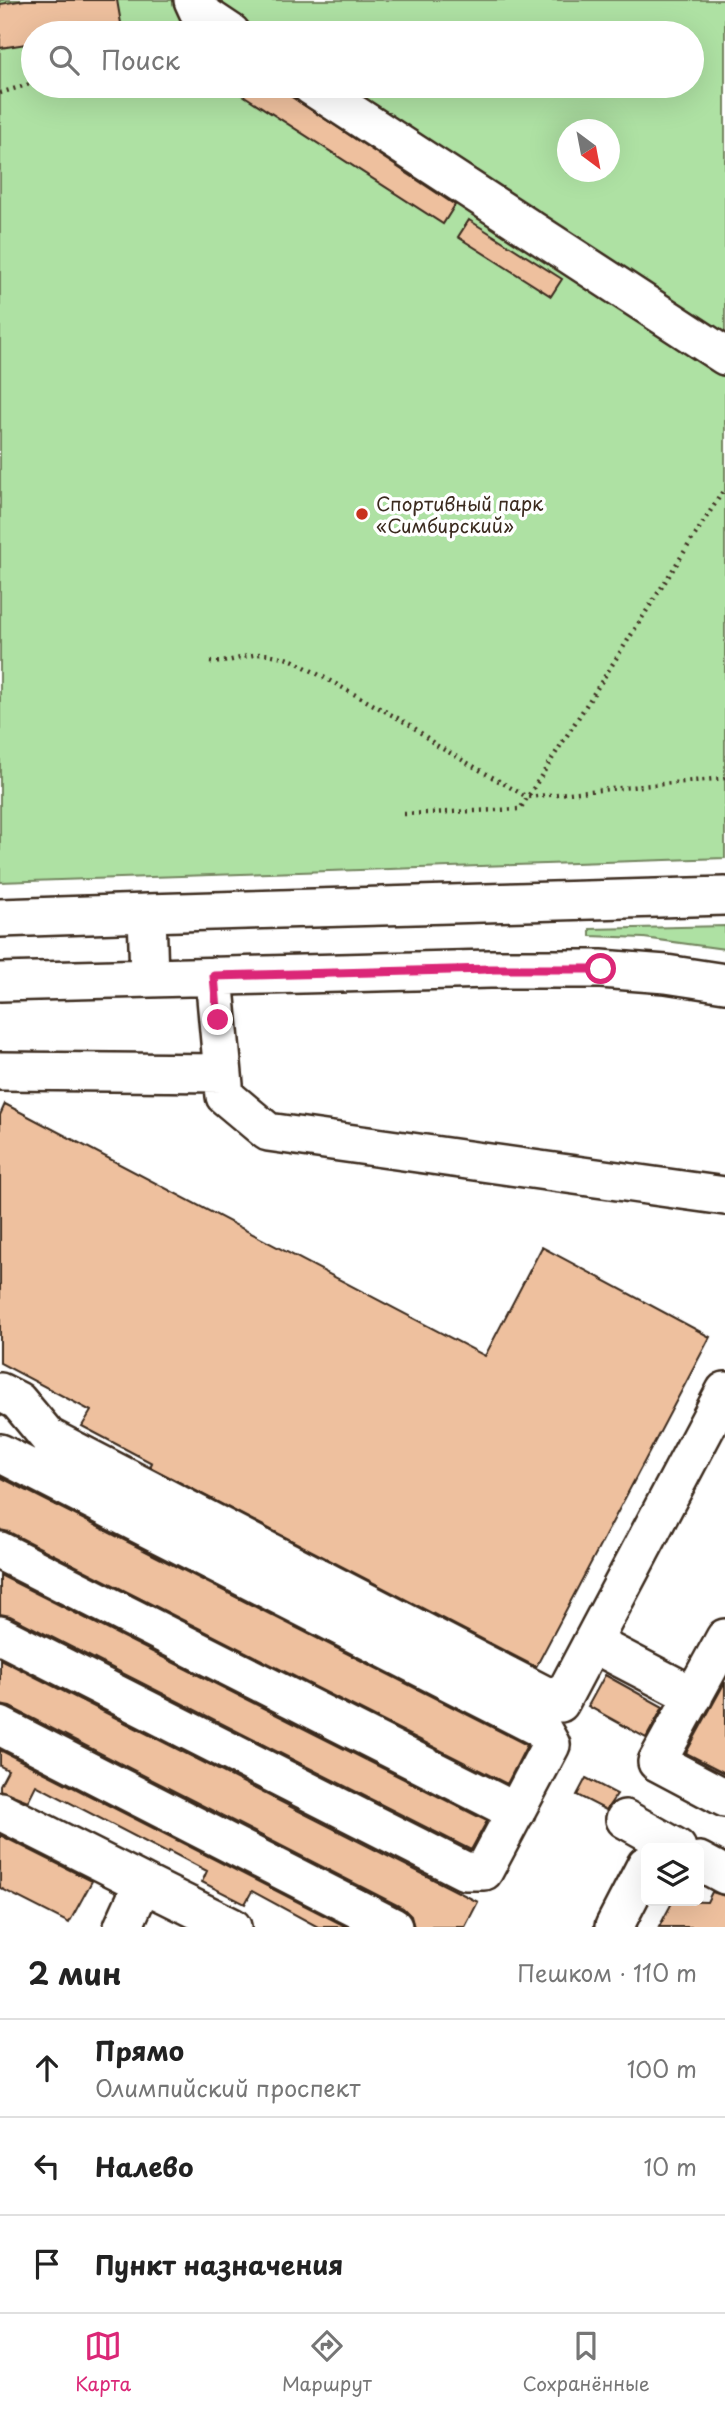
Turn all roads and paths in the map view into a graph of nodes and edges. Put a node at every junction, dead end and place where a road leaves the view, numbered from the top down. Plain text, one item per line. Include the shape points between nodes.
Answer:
1 (193, 0) edge
2 (213, 21) edge
3 (21, 87) edge
4 (0, 93) edge
5 (330, 98) edge
6 (725, 356) edge
7 (725, 488) edge
8 (210, 662) dead end
9 (725, 778) edge
10 (527, 797) junction
11 (404, 814) dead end
12 (725, 896) edge
13 (147, 914) junction
14 (0, 918) edge
15 (214, 976) junction
16 (149, 978) junction
17 (0, 982) edge
18 (725, 983) edge
19 (0, 1071) edge
20 (223, 1073) junction
21 (725, 1196) edge
22 (725, 1391) edge
23 (0, 1392) edge
24 (0, 1453) edge
25 (0, 1551) edge
26 (0, 1635) edge
27 (725, 1638) edge
28 (592, 1643) junction
29 (694, 1696) junction
30 (0, 1726) edge
31 (725, 1798) edge
32 (0, 1811) edge
33 (516, 1812) junction
34 (625, 1819) dead end
35 (651, 1843) edge
36 (704, 1863) edge
37 (725, 1875) edge
38 (641, 1881) edge
39 (143, 1883) junction
40 (123, 1927) edge
41 (232, 1927) edge
42 (393, 1927) edge
43 (614, 1927) edge

1 - 2 street via 198,11
3 - 4 path
5 - 6 street
7 - 10 path
8 - 10 path via 223,664 258,654 294,661
9 - 10 path
10 - 11 path via 520,809
12 - 13 street
13 - 14 street
13 - 16 street
15 - 16 street
15 - 18 street via 601,969
15 - 20 street
16 - 17 street
19 - 20 street
20 - 21 street via 225,1096 268,1132
22 - 28 street
23 - 28 street via 18,1401 48,1437 560,1703
24 - 33 street via 542,1729 551,1745
25 - 33 street
26 - 33 street via 465,1871 484,1871
27 - 29 street
28 - 29 street
29 - 31 street via 657,1762
30 - 42 street
32 - 39 street
34 - 35 street
36 - 37 street
38 - 43 street
39 - 40 street
39 - 41 street

